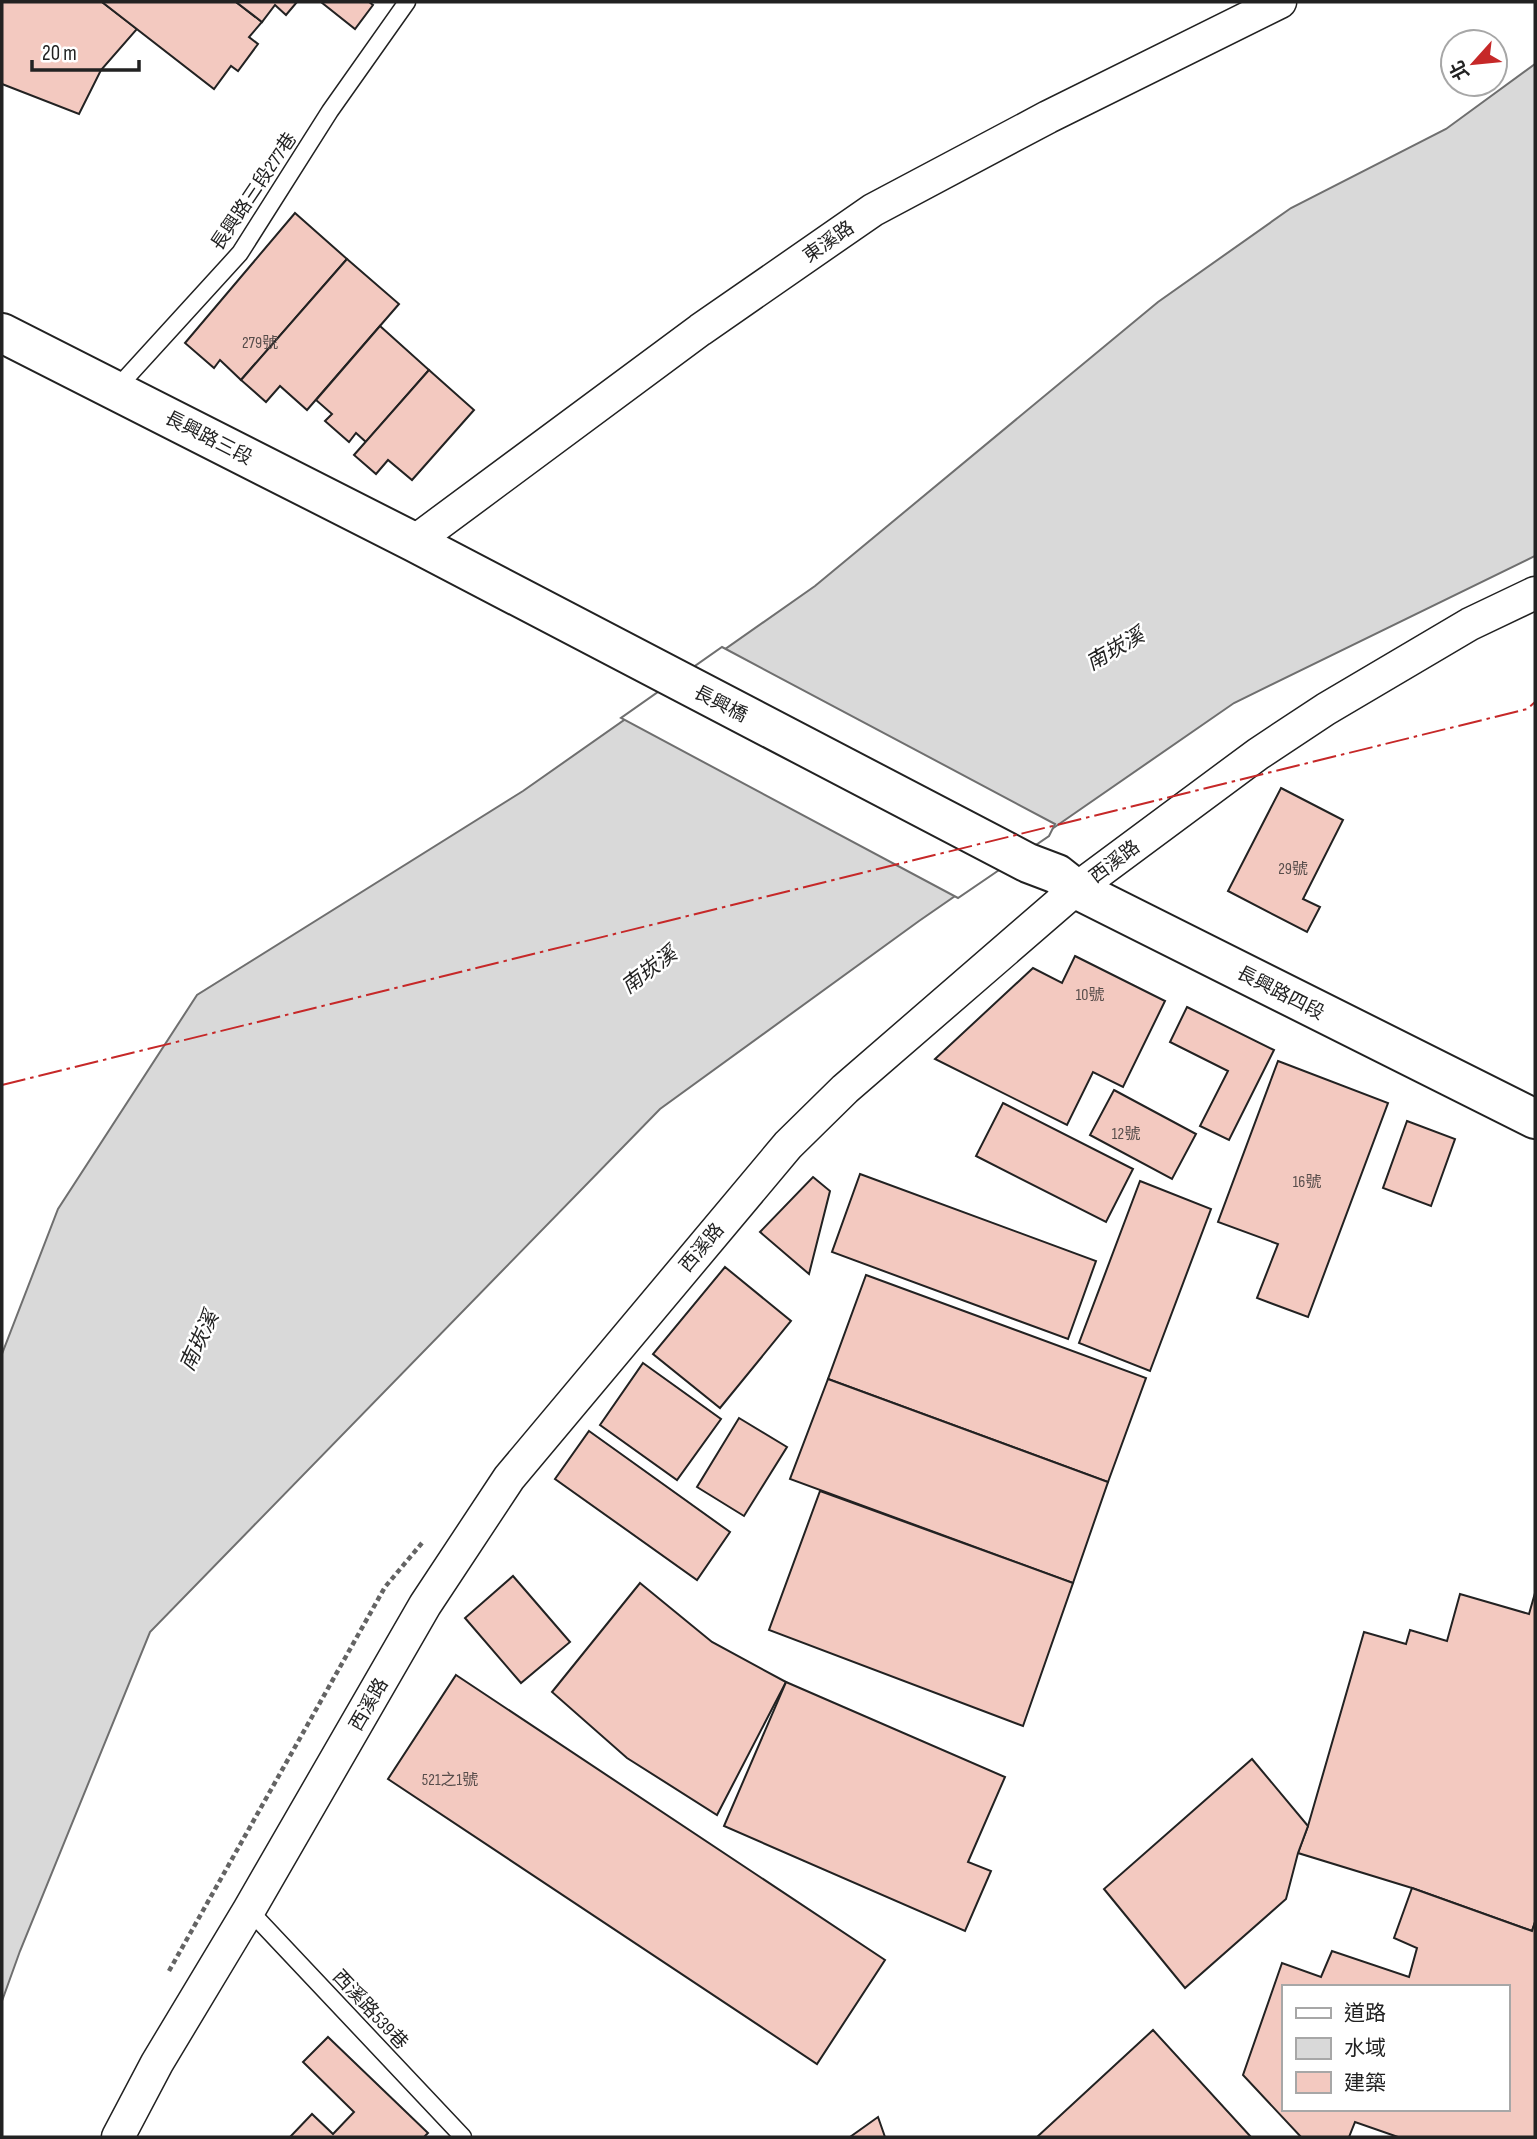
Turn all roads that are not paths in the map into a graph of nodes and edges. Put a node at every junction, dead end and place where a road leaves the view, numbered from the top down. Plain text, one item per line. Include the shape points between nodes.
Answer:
1 (407, 2) edge
2 (1280, 2) edge
3 (2, 333) edge
4 (116, 389) junction
5 (414, 542) junction
6 (1535, 593) edge
7 (1028, 863) joint
8 (1076, 889) junction
9 (1535, 1119) edge
10 (249, 1910) junction
11 (118, 2137) edge
12 (463, 2137) edge

1 - 4 lane, 長興路三段277巷 via 330,111 240,253
2 - 5 street, 東溪路 via 873,210 700,330
3 - 4 street, 長興路三段
4 - 5 street, 長興路三段
5 - 7 street, 長興橋
6 - 8 street, 西溪路 via 1471,624 1326,709
7 - 8 street, 長興路四段 via 1057,874
8 - 9 street, 長興路四段
8 - 10 street, 西溪路 via 845,1089 788,1145 509,1478 425,1605
10 - 11 street, 西溪路
10 - 12 lane, 西溪路539巷

